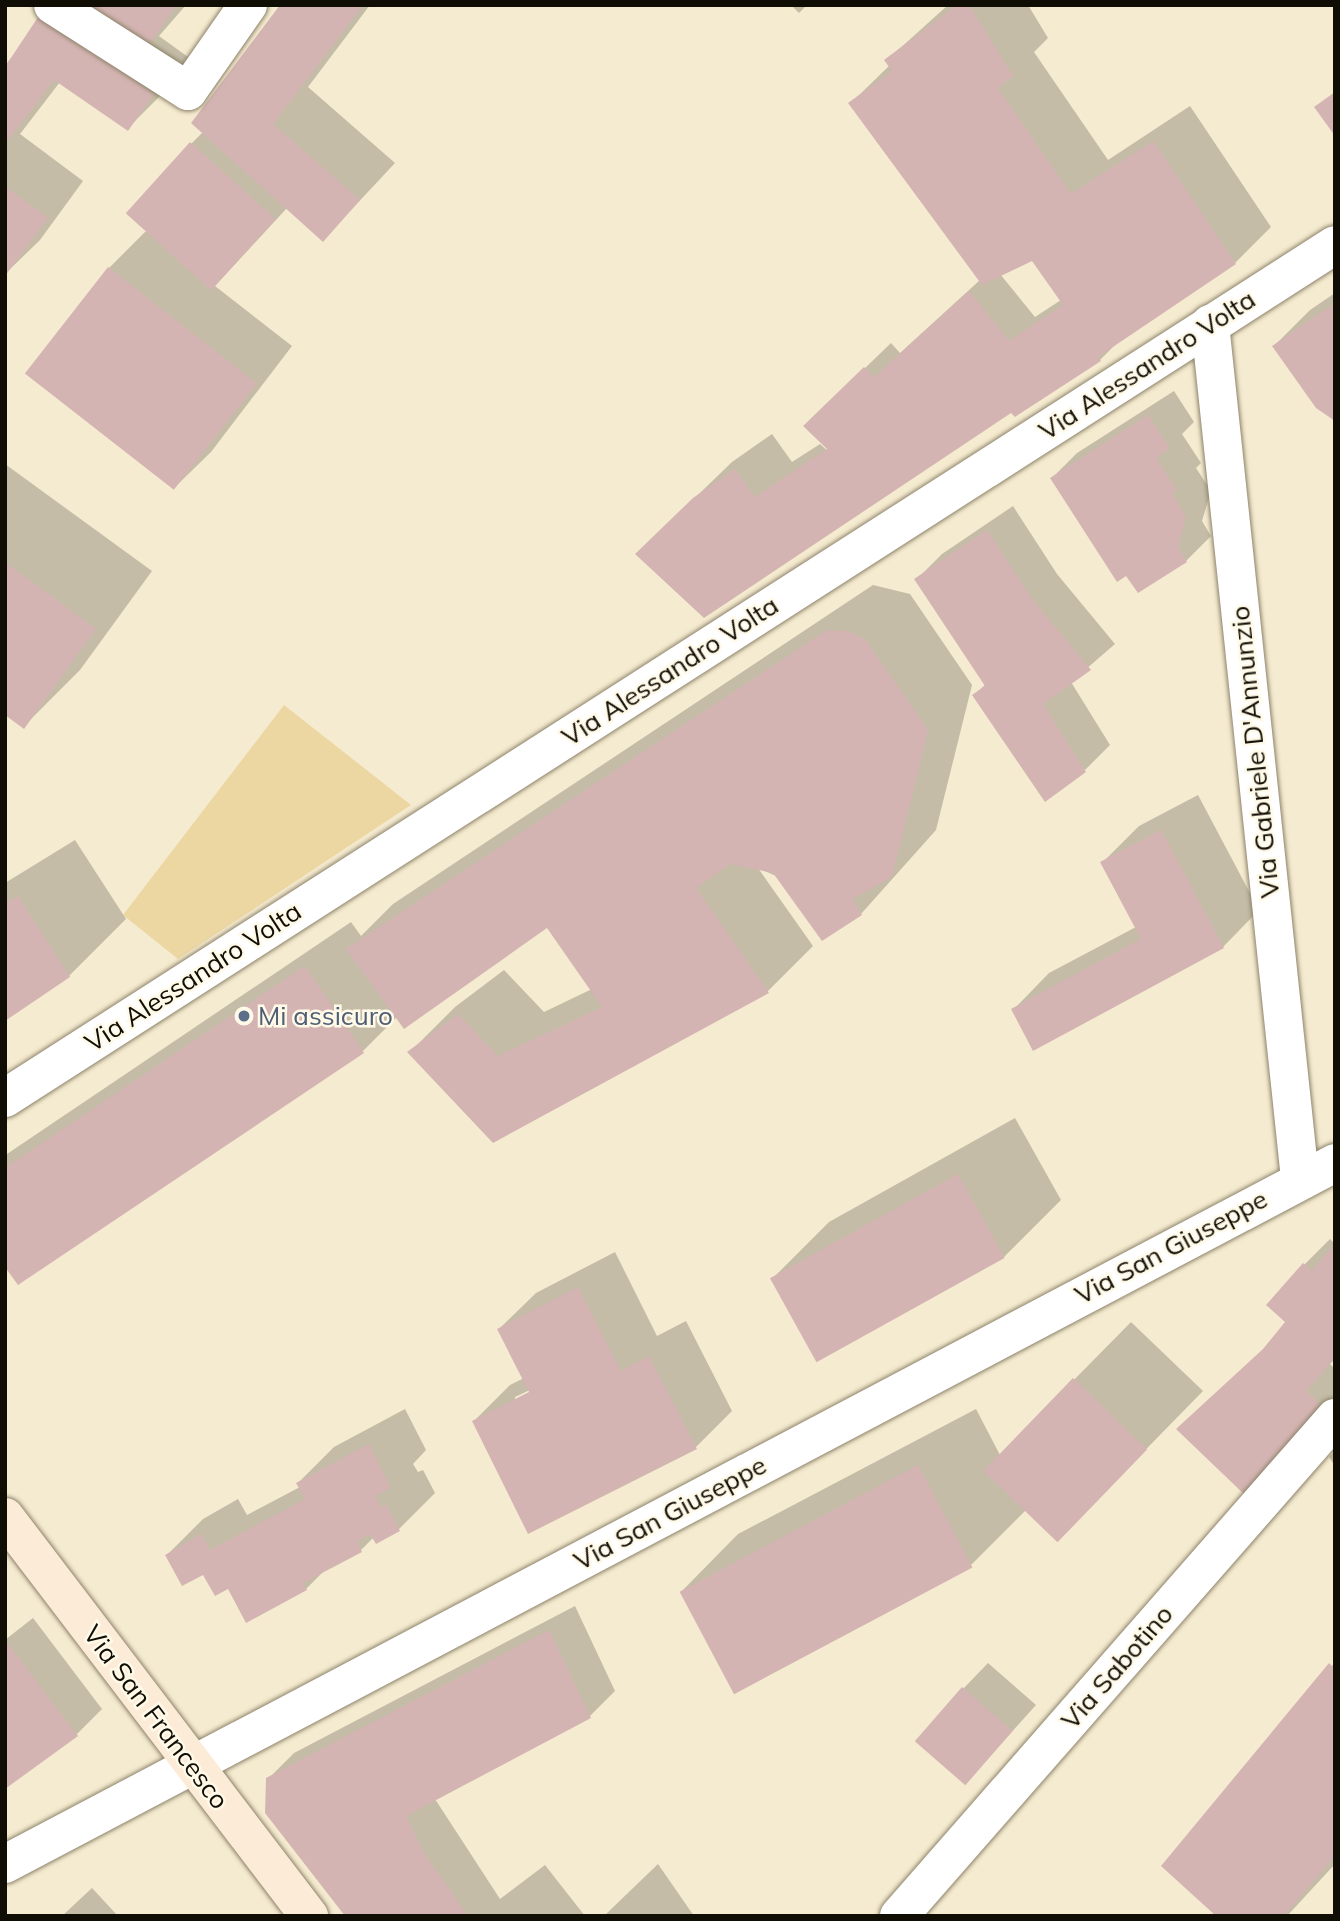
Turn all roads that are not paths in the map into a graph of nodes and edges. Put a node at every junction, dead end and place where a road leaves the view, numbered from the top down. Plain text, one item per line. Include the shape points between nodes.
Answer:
1 (53, 5) edge
2 (248, 5) edge
3 (1335, 245) edge
4 (1210, 324) junction
5 (5, 1098) edge
6 (1335, 1163) edge
7 (1300, 1179) junction
8 (1335, 1418) edge
9 (5, 1517) edge
10 (193, 1766) junction
11 (5, 1864) edge
12 (309, 1916) edge
13 (899, 1916) edge

1 - 2 street via 188,90
3 - 4 street, Via Alessandro Volta
4 - 5 street, Via Alessandro Volta
4 - 7 street, Via Gabriele D'Annunzio
6 - 7 street, Via San Giuseppe
7 - 10 street, Via San Giuseppe
8 - 13 street, Via Sabotino
9 - 10 street, Via San Francesco
10 - 11 street, Via San Giuseppe
10 - 12 street, Via San Francesco

